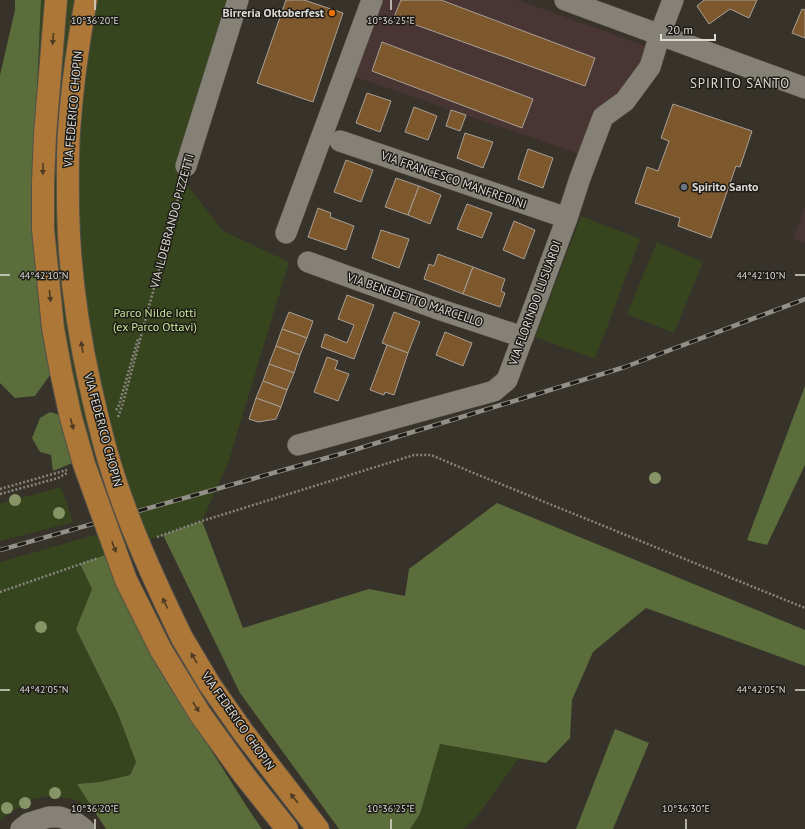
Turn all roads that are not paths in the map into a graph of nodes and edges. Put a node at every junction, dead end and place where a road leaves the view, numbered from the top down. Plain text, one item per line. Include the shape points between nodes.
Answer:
1 (56, 0) edge
2 (86, 0) edge
3 (238, 0) edge
4 (372, 0) edge
5 (565, 0) edge
6 (673, 0) edge
7 (660, 34) junction
8 (805, 88) edge
9 (340, 141) dead end
10 (187, 166) road end
11 (567, 218) junction
12 (286, 233) dead end
13 (308, 262) dead end
14 (523, 338) junction
15 (298, 445) dead end
16 (21, 829) edge
17 (84, 829) edge
18 (287, 829) edge
19 (318, 829) edge

1 -> 18 main road, VIA FEDERICO CHOPIN, bridge via 45,135 43,229 54,328 71,418 84,464 126,580 161,650 200,714
19 -> 2 main road, VIA FEDERICO CHOPIN, bridge via 243,732 210,685 182,638 143,554 108,457 82,346 69,242 70,118 80,28
3 - 10 street, VIA ILDEBRANDO PIZZETTI
4 - 12 street
5 - 7 street
6 - 7 street, VIA FLORINDO LUSUARDI
7 - 8 street
7 - 11 street, VIA FLORINDO LUSUARDI via 650,67 625,101 603,117
9 - 11 street, VIA FRANCESCO MANFREDINI
11 - 14 street, VIA FLORINDO LUSUARDI
13 - 14 street, VIA BENEDETTO MARCELLO
14 - 15 street, VIA FLORINDO LUSUARDI via 507,380 494,391
16 - 17 street via 29,822 49,817 65,819

